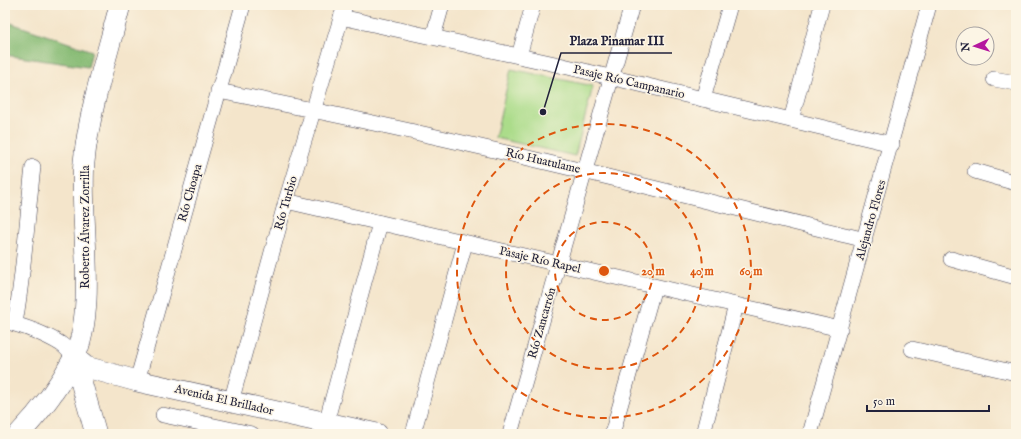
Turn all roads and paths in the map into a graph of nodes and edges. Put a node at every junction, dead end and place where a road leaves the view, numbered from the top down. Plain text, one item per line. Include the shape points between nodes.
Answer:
1 (120, 5) edge
2 (243, 5) edge
3 (442, 5) edge
4 (533, 5) edge
5 (632, 5) edge
6 (730, 5) edge
7 (822, 5) edge
8 (929, 5) edge
9 (343, 11) edge
10 (433, 37) junction
11 (519, 56) junction
12 (612, 78) junction
13 (994, 79) dead end
14 (1016, 83) edge
15 (218, 91) junction
16 (703, 99) junction
17 (315, 110) junction
18 (791, 120) junction
19 (892, 144) junction
20 (33, 167) dead end
21 (585, 171) junction
22 (975, 171) dead end
23 (1016, 183) edge
24 (286, 202) junction
25 (380, 223) junction
26 (865, 240) junction
27 (465, 243) junction
28 (951, 259) dead end
29 (558, 264) junction
30 (1016, 277) edge
31 (654, 287) junction
32 (736, 305) junction
33 (10, 322) edge
34 (840, 329) junction
35 (912, 348) dead end
36 (74, 357) junction
37 (1016, 373) edge
38 (136, 381) junction
39 (231, 402) junction
40 (163, 415) dead end
41 (326, 423) junction
42 (19, 434) edge
43 (96, 434) edge
44 (252, 434) edge
45 (377, 434) edge
46 (413, 434) edge
47 (510, 434) edge
48 (612, 434) edge
49 (703, 434) edge
50 (810, 434) edge

1 - 36 main road, Roberto Álvarez Zorrilla via 86,142 83,190 85,298 80,337
2 - 15 street, Río Choapa
3 - 10 street
4 - 11 street
5 - 12 street, Río Zancarrón
6 - 16 street
7 - 18 street
8 - 19 street, Alejandro Flores
9 - 10 street, Pasaje Río Campanario
9 - 17 street, Río Turbio
10 - 11 street, Pasaje Río Campanario
11 - 12 street, Pasaje Río Campanario
12 - 16 street, Pasaje Río Campanario
12 - 21 street, Río Zancarrón
13 - 14 street
15 - 17 street, Río Huatulame
15 - 38 street, Río Choapa
16 - 18 street, Pasaje Río Campanario
17 - 21 street, Río Huatulame
17 - 24 street, Río Turbio
18 - 19 street, Pasaje Río Campanario
19 - 26 street, Alejandro Flores
20 - 33 street via 25,228 26,250
21 - 26 street, Río Huatulame
21 - 29 street, Río Zancarrón
22 - 23 street
24 - 25 street, Pasaje Río Rapel
24 - 39 street, Río Turbio
25 - 27 street, Pasaje Río Rapel
25 - 41 street
26 - 34 street, Alejandro Flores
27 - 29 street, Pasaje Río Rapel
27 - 46 street
28 - 30 street
29 - 31 street, Pasaje Río Rapel
29 - 47 street, Río Zancarrón
31 - 32 street, Pasaje Río Rapel
31 - 48 street
32 - 34 street, Pasaje Río Rapel
32 - 49 street
33 - 36 street via 62,344
34 - 50 street, Alejandro Flores
35 - 37 street
36 - 38 main road, Avenida El Brillador via 86,366
36 - 42 main road, Roberto Álvarez Zorrilla via 47,400
36 - 43 main road
38 - 39 main road, Avenida El Brillador
39 - 41 main road, Avenida El Brillador
40 - 44 street
41 - 45 main road, Avenida El Brillador

